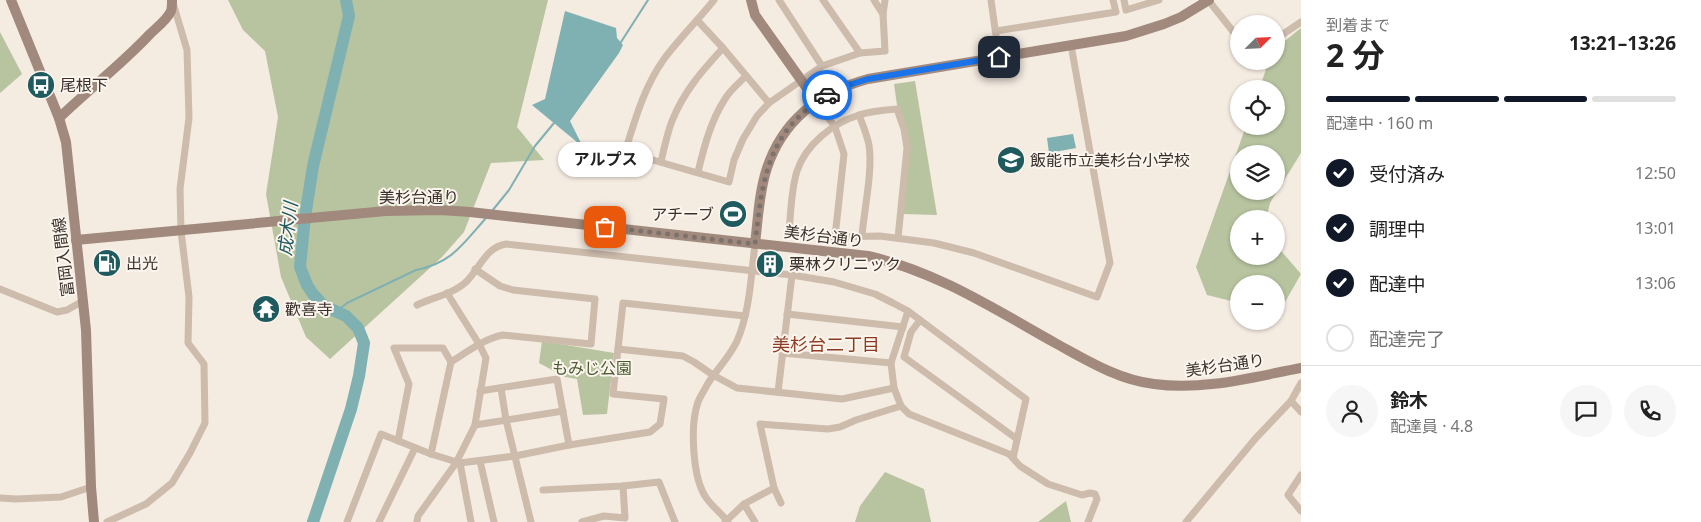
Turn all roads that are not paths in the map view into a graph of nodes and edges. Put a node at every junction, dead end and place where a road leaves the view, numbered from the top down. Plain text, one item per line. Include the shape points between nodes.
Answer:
1 (11, 0) edge
2 (172, 0) edge
3 (714, 0) edge
4 (751, 0) edge
5 (779, 0) edge
6 (823, 0) edge
7 (874, 0) edge
8 (885, 0) edge
9 (991, 0) edge
10 (1114, 0) edge
11 (1124, 0) edge
12 (1159, 0) edge
13 (1209, 0) edge
14 (883, 14) junction
15 (697, 20) junction
16 (1301, 22) edge
17 (1230, 27) edge
18 (996, 31) junction
19 (1285, 33) edge
20 (1071, 46) junction
21 (723, 48) junction
22 (860, 54) junction
23 (999, 57) junction
24 (822, 66) junction
25 (746, 76) junction
26 (800, 80) junction
27 (816, 101) junction
28 (769, 104) junction
29 (859, 115) junction
30 (60, 118) junction
31 (834, 127) junction
32 (661, 162) junction
33 (698, 172) junction
34 (181, 230) junction
35 (862, 236) junction
36 (835, 237) junction
37 (898, 238) junction
38 (76, 240) junction
39 (755, 244) junction
40 (475, 269) junction
41 (751, 271) junction
42 (792, 275) junction
43 (0, 289) edge
44 (447, 293) junction
45 (84, 302) junction
46 (417, 305) dead end
47 (908, 311) junction
48 (787, 314) junction
49 (746, 316) junction
50 (920, 320) junction
51 (903, 327) junction
52 (479, 344) junction
53 (618, 349) junction
54 (782, 353) junction
55 (451, 362) junction
56 (891, 363) junction
57 (1301, 368) edge
58 (713, 375) junction
59 (1301, 383) edge
60 (501, 388) junction
61 (894, 388) junction
62 (480, 391) junction
63 (778, 392) junction
64 (1291, 401) junction
65 (901, 406) junction
66 (563, 411) junction
67 (1301, 412) edge
68 (506, 420) junction
69 (475, 424) junction
70 (1017, 439) junction
71 (398, 441) junction
72 (569, 445) junction
73 (414, 448) junction
74 (431, 454) junction
75 (515, 456) junction
76 (1013, 458) junction
77 (480, 461) junction
78 (458, 463) junction
79 (1301, 475) edge
80 (623, 486) junction
81 (92, 487) junction
82 (774, 488) junction
83 (543, 490) dead end
84 (0, 498) edge
85 (781, 503) dead end
86 (744, 504) junction
87 (1301, 511) edge
88 (726, 521) edge
89 (94, 522) edge
90 (107, 522) edge
91 (347, 522) edge
92 (379, 522) edge
93 (417, 522) edge
94 (471, 522) edge
95 (494, 522) edge
96 (531, 522) edge
97 (582, 522) edge
98 (675, 522) edge
99 (756, 522) edge
100 (1088, 522) edge
101 (1186, 522) edge

1 - 30 street, 富岡入間線
2 - 30 street via 168,16
2 - 34 street via 188,50 189,118 180,189
3 - 15 street
4 - 26 street via 756,15
5 - 24 street
6 - 22 street
7 - 14 street
8 - 14 street
9 - 18 street
10 - 18 street via 1116,12
11 - 12 street via 1126,10
13 - 17 street
13 - 20 street via 1181,17 1146,30
14 - 22 street via 884,51
15 - 21 street
15 - 32 street via 664,60 648,86 625,152
16 - 19 street
18 - 23 street
20 - 23 street
20 - 37 street via 1110,263 1097,297 955,248
21 - 25 street
21 - 32 street via 698,74 683,98 671,122
22 - 24 street
23 - 27 street via 868,79 839,88
24 - 26 street
25 - 28 street
25 - 33 street via 725,98 713,121
26 - 27 street
26 - 28 street
27 - 31 street
27 - 39 street via 789,127 771,156 762,189
28 - 33 street via 743,139 734,160 730,182
29 - 31 street
29 - 35 street via 870,160
29 - 37 street via 897,109 904,129 907,148
30 - 38 street, 富岡入間線 via 66,142
31 - 36 street via 844,154
31 - 36 street via 817,139 797,171 789,232
32 - 33 street
34 - 38 street, 美杉台通り
34 - 39 street, 美杉台通り via 411,210 470,212
34 - 90 street via 189,297 188,343 204,364 205,423 172,483 146,504
35 - 36 street
35 - 37 street
38 - 45 street, 富岡入間線
39 - 41 street
39 - 57 street, 美杉台通り via 868,256 910,267 1087,360 1137,381 1197,386
40 - 41 street via 495,247 506,244
40 - 44 street via 466,282
40 - 52 street via 500,286 513,290 595,299 591,344 503,335
41 - 42 street
41 - 49 street
42 - 47 street via 834,282 875,294
42 - 48 street
43 - 45 street via 57,312
44 - 46 street
44 - 52 street
45 - 81 street, 富岡入間線
47 - 50 street
47 - 51 street
48 - 51 street
48 - 54 street
49 - 53 street via 623,303
49 - 58 street via 737,341
50 - 70 street via 1026,400
50 - 70 street via 910,332 904,357
51 - 56 street
52 - 55 street
52 - 62 street via 486,358
53 - 58 street via 683,356
53 - 72 street via 613,394 664,399 660,424 650,432
54 - 56 street
54 - 63 street
55 - 71 street via 443,348 394,348 409,384
55 - 74 street
56 - 61 street
58 - 63 street via 736,388
58 - 88 street via 698,403 693,454 706,498
59 - 64 street
60 - 62 street
60 - 66 street via 557,379
60 - 68 street
61 - 63 street via 842,399
61 - 65 street
62 - 69 street
64 - 67 street
64 - 101 street
65 - 76 street via 909,414
65 - 82 street via 828,429 760,424
66 - 68 street
66 - 72 street
68 - 69 street
68 - 75 street
69 - 78 street
70 - 76 street
71 - 73 street
71 - 91 street via 381,434
72 - 75 street
73 - 74 street
73 - 92 street
74 - 78 street
75 - 77 street
75 - 96 street
76 - 100 street via 1048,484 1082,495 1095,494 1097,499
77 - 78 street
77 - 95 street
78 - 93 street via 418,516
78 - 94 street
79 - 87 street via 1288,495
80 - 83 street
80 - 97 street via 625,518 604,516
80 - 98 street via 659,482
81 - 84 street via 61,496
81 - 89 street, 富岡入間線
82 - 85 street
82 - 86 street
86 - 88 street
86 - 99 street

